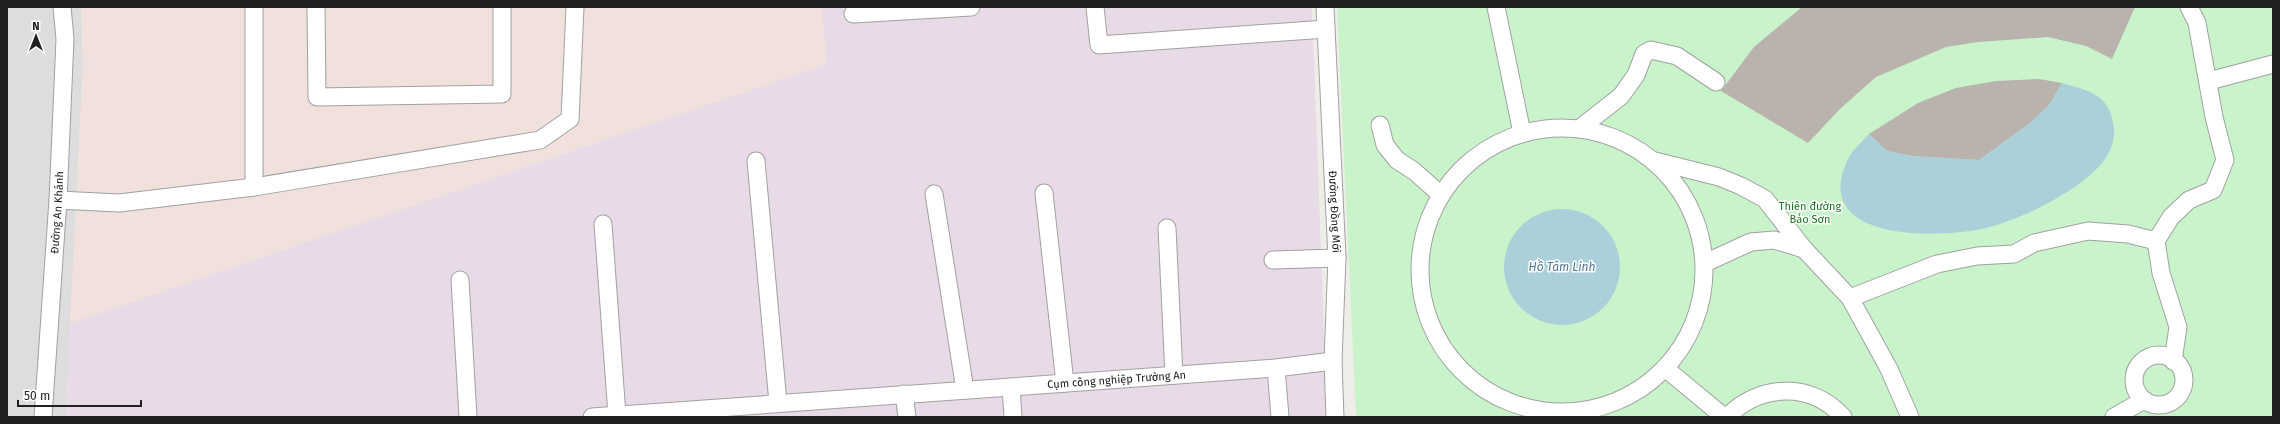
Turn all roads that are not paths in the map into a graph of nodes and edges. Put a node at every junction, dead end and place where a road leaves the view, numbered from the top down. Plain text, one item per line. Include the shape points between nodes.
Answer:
1 (62, 7) edge
2 (254, 7) edge
3 (316, 7) edge
4 (502, 7) edge
5 (575, 7) edge
6 (972, 7) edge
7 (1095, 7) edge
8 (1325, 7) edge
9 (1496, 7) edge
10 (2189, 7) edge
11 (908, 9) edge
12 (853, 14) dead end
13 (1326, 29) junction
14 (2273, 64) edge
15 (2209, 81) junction
16 (1716, 82) dead end
17 (1380, 125) dead end
18 (1579, 129) junction
19 (1522, 133) junction
20 (756, 161) dead end
21 (1654, 161) junction
22 (254, 187) junction
23 (1044, 193) dead end
24 (934, 194) dead end
25 (1441, 194) junction
26 (58, 200) junction
27 (603, 224) dead end
28 (1167, 228) dead end
29 (2156, 242) junction
30 (1804, 249) junction
31 (1337, 258) junction
32 (1273, 260) dead end
33 (1705, 262) junction
34 (460, 280) dead end
35 (1850, 298) junction
36 (1333, 360) junction
37 (2173, 360) junction
38 (1276, 368) junction
39 (1665, 368) junction
40 (1174, 375) junction
41 (1064, 383) junction
42 (1012, 387) junction
43 (965, 390) junction
44 (901, 394) junction
45 (2144, 400) junction
46 (778, 403) junction
47 (807, 409) edge
48 (618, 415) junction
49 (1330, 416) edge
50 (42, 417) edge
51 (468, 417) edge
52 (592, 417) edge
53 (907, 417) edge
54 (1013, 417) edge
55 (1280, 417) edge
56 (1726, 417) edge
57 (1843, 417) edge
58 (1910, 417) edge
59 (2114, 417) edge

1 - 26 street, Đường An Khánh via 65,39
2 - 22 street
3 - 4 street via 316,97 502,94
5 - 22 street via 570,119 540,140
6 - 11 street
7 - 13 street via 1099,45
8 - 13 street, Đường Đồng Mới
9 - 19 street
10 - 15 street via 2197,23
11 - 12 street
13 - 31 street, Đường Đồng Mới
14 - 15 street
15 - 29 street via 2214,117 2225,160 2214,190 2189,200 2171,218
16 - 18 street via 1677,56 1651,50 1644,54 1636,75 1621,96
17 - 25 street via 1385,145 1397,160
18 - 19 street via 1545,129
18 - 21 street via 1621,140
19 - 25 street via 1490,147 1474,158
20 - 46 street
21 - 30 street via 1719,177 1765,199
21 - 33 street via 1680,190 1690,206 1703,243
22 - 26 street via 119,203
23 - 41 street
24 - 43 street
25 - 39 street via 1428,220 1423,238 1420,258 1422,296 1434,333 1456,365 1470,378 1503,399 1521,406 1566,412 1617,401 1650,382
26 - 50 street, Đường An Khánh
27 - 48 street
28 - 40 street
29 - 35 street via 2128,234 2088,231 2034,243 2014,254 1977,256 1937,264
29 - 37 street via 2161,273 2178,327
30 - 33 street via 1774,240 1751,242
30 - 35 street
31 - 32 street
31 - 36 street, Đường Đồng Mới
33 - 39 street via 1704,288 1696,320 1688,337
34 - 51 street
35 - 58 street via 1889,369
36 - 38 street, Cụm công nghiệp Trường An
36 - 49 street, Đường Đồng Mới
37 - 45 street via 2159,356 2144,360 2139,366 2135,372 2135,388
37 - 45 street via 2179,366 2184,380 2179,395 2173,401 2158,405
38 - 40 street, Cụm công nghiệp Trường An
38 - 55 street
39 - 56 street
40 - 41 street, Cụm công nghiệp Trường An
41 - 42 street, Cụm công nghiệp Trường An
42 - 43 street, Cụm công nghiệp Trường An
42 - 54 street
43 - 44 street, Cụm công nghiệp Trường An
44 - 47 street, Cụm công nghiệp Trường An
44 - 53 street
45 - 59 street
46 - 47 street
46 - 48 street
48 - 52 street
56 - 57 street via 1760,394 1788,390 1815,396 1828,403

